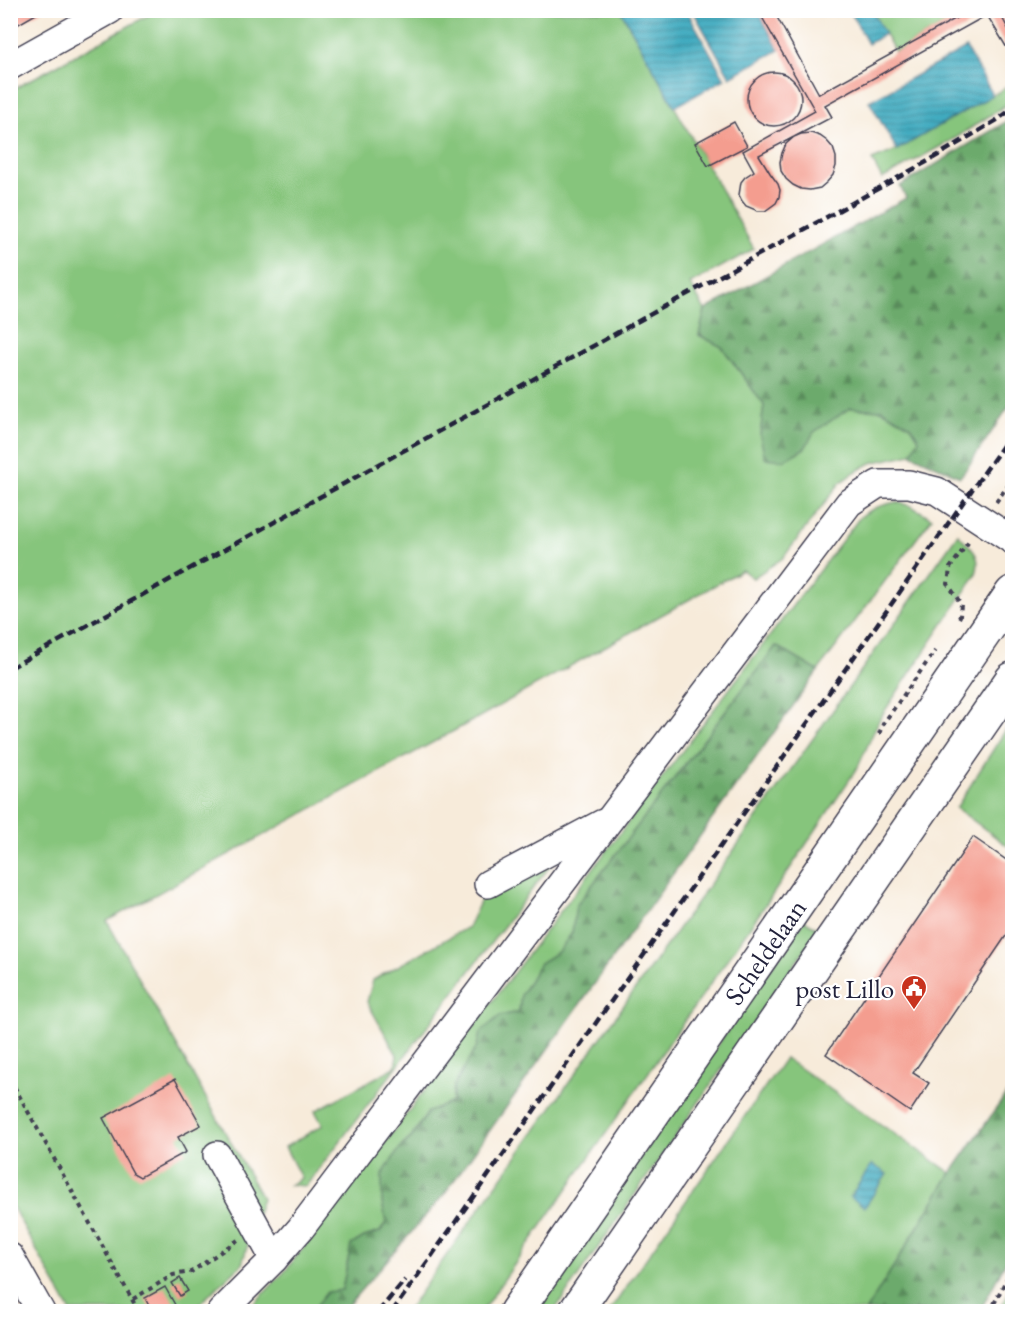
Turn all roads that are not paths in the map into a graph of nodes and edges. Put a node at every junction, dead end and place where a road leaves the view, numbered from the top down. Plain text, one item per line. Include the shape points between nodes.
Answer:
1 (110, 10) edge
2 (10, 66) edge
3 (1012, 540) edge
4 (1012, 593) edge
5 (1012, 679) edge
6 (610, 819) junction
7 (488, 884) dead end
8 (217, 1155) dead end
9 (10, 1257) edge
10 (274, 1259) junction
11 (41, 1311) edge
12 (221, 1311) edge
13 (516, 1311) edge
14 (575, 1311) edge

1 - 2 street
3 - 6 street via 937,491 909,484 878,484 849,502
4 - 13 main road, Scheldelaan
5 - 14 main road, Scheldelaan
6 - 7 street
6 - 10 street
8 - 10 street
9 - 11 street
10 - 12 street

